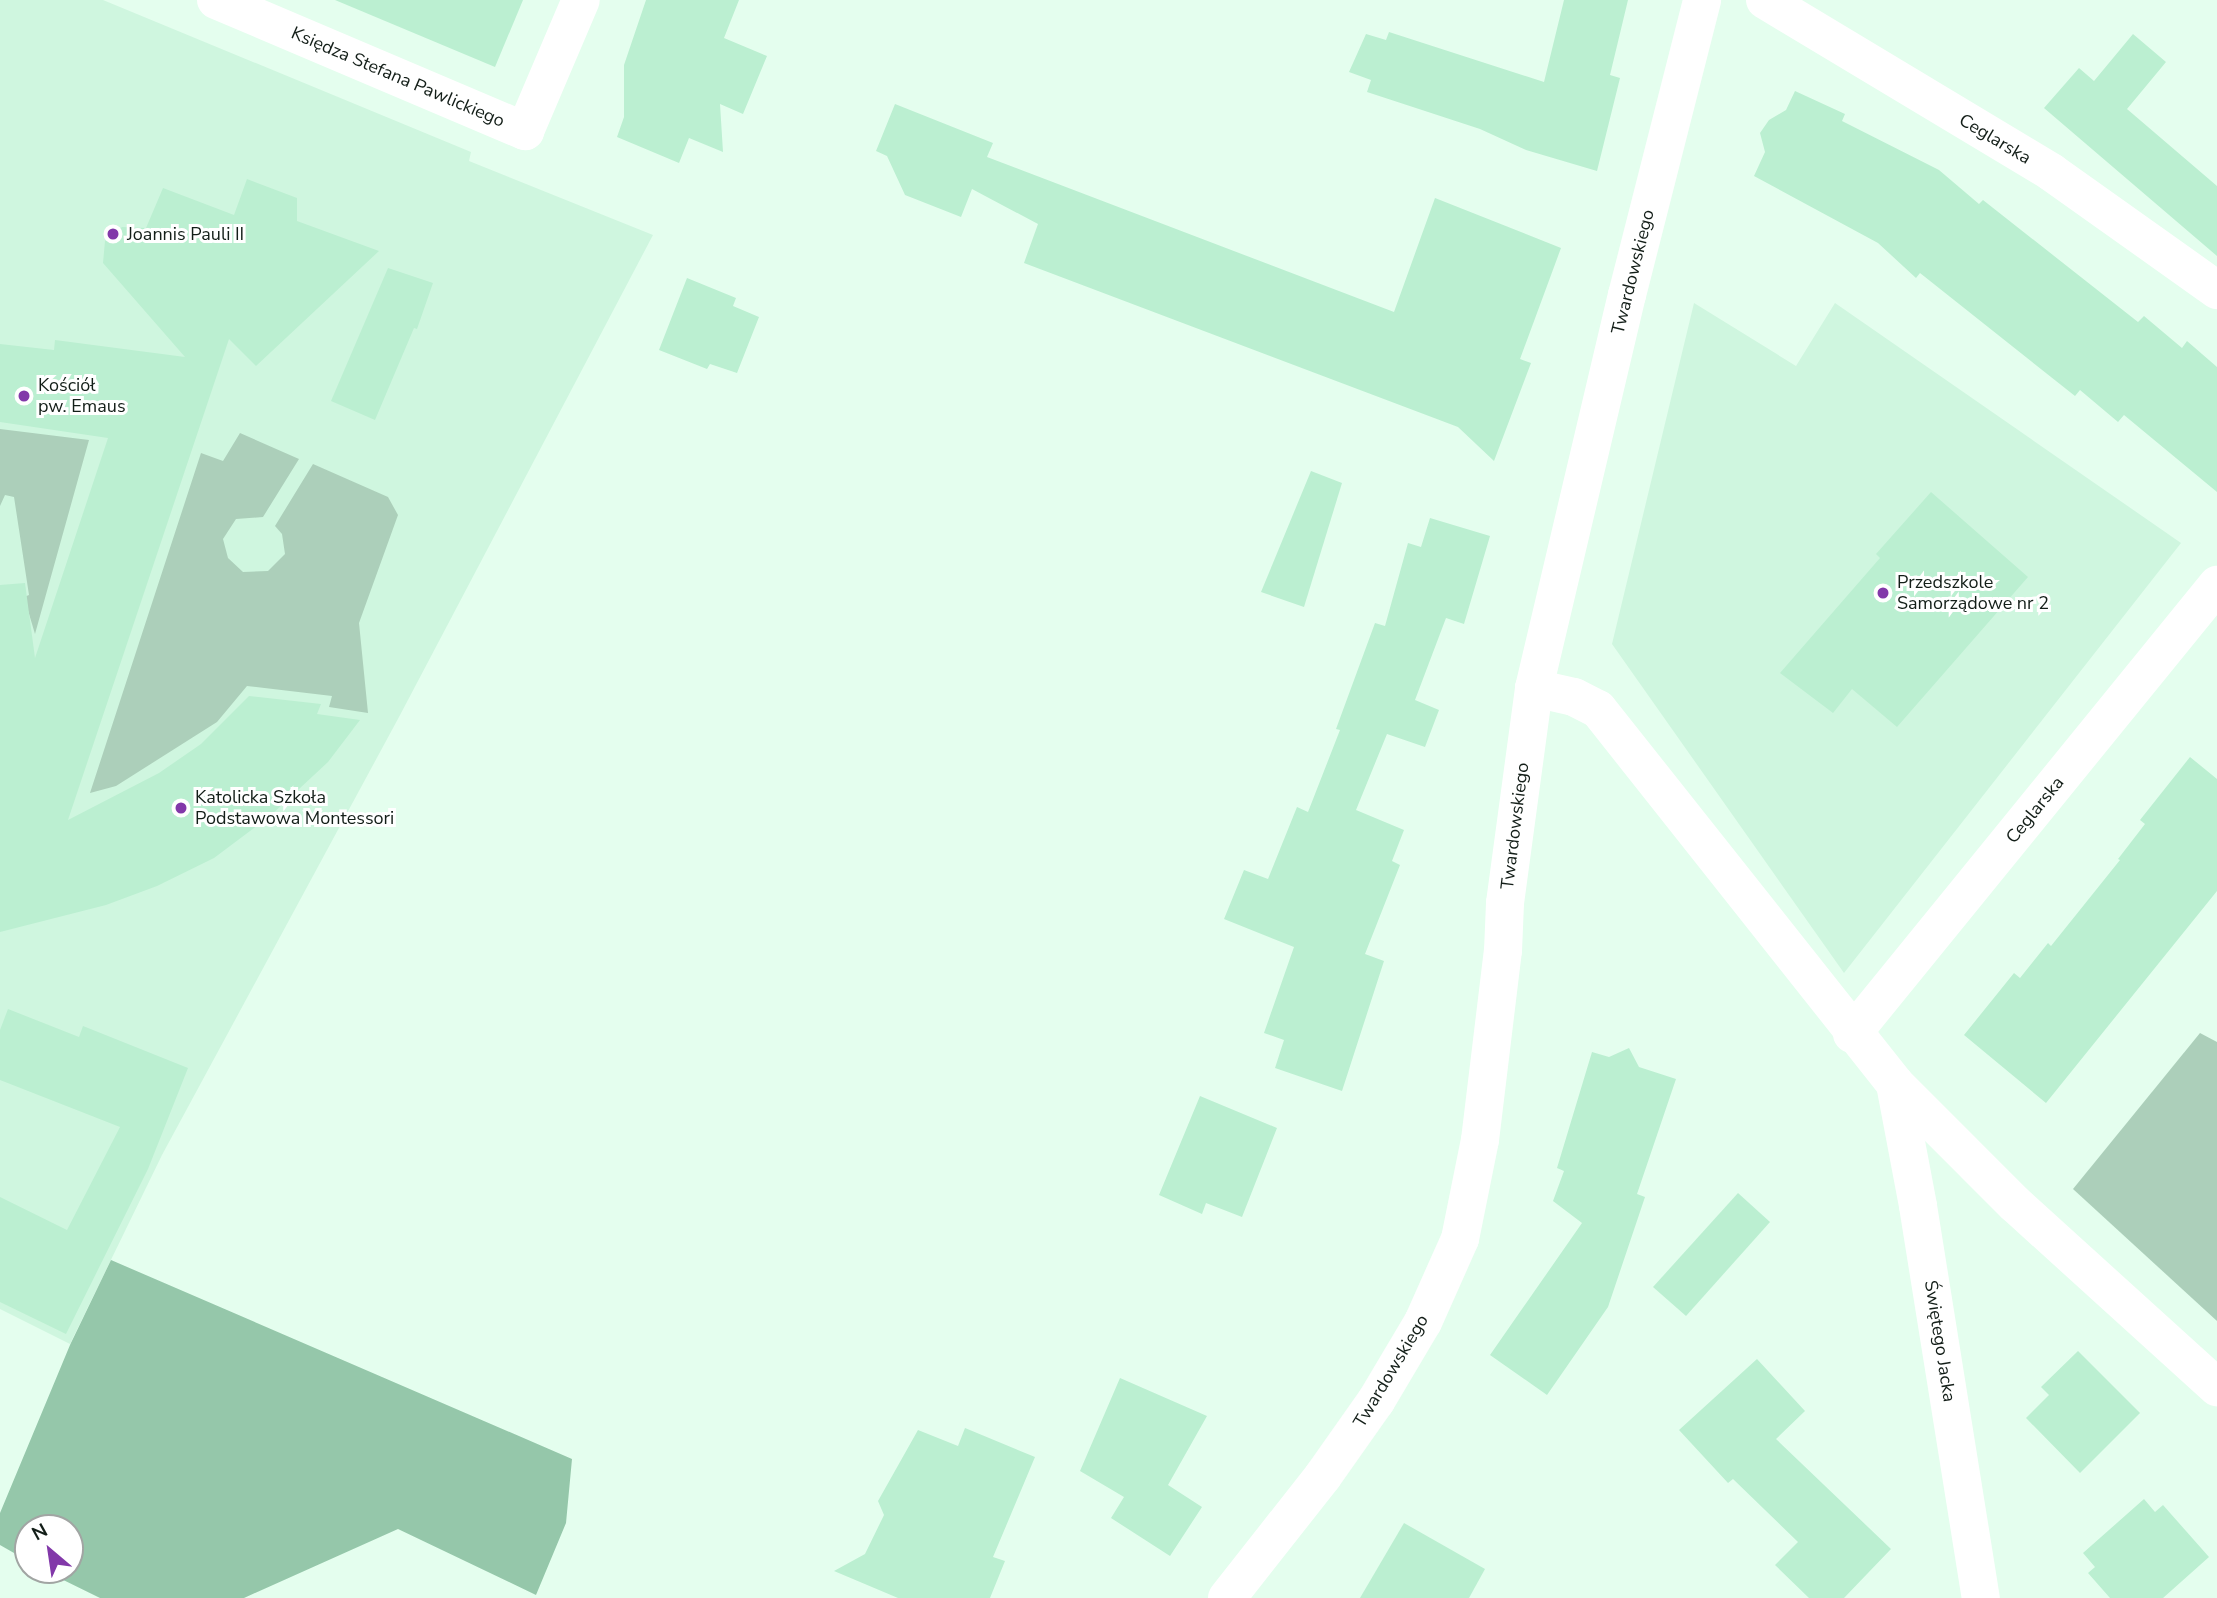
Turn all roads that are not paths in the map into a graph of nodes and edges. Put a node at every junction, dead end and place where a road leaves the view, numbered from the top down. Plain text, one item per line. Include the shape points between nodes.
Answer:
1 (216, 0) edge
2 (581, 0) edge
3 (1702, 0) edge
4 (1765, 0) edge
5 (2217, 290) edge
6 (2217, 584) edge
7 (1534, 688) junction
8 (1853, 1034) junction
9 (1895, 1084) junction
10 (2217, 1387) edge
11 (1227, 1598) edge
12 (1981, 1598) edge

1 - 2 street, Księdza Stefana Pawlickiego via 525,131
3 - 7 street, Twardowskiego
4 - 5 street, Ceglarska via 2051,172
6 - 8 street, Ceglarska
7 - 8 street via 1574,697 1598,709
7 - 11 street, Twardowskiego via 1480,1140 1460,1238 1423,1322 1376,1402
8 - 9 street
9 - 10 street via 2015,1204
9 - 12 street, Świętego Jacka

